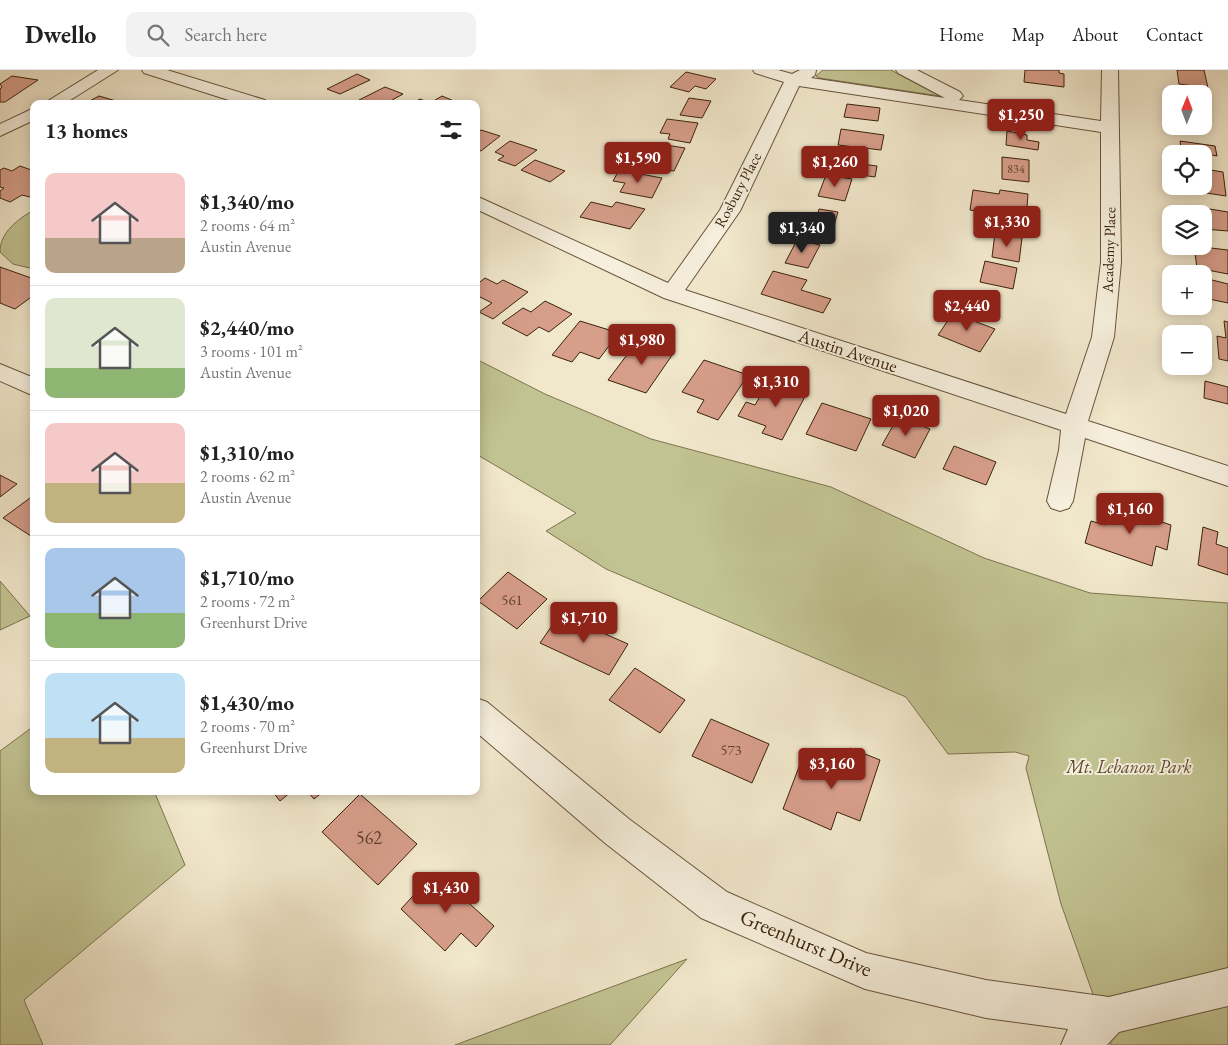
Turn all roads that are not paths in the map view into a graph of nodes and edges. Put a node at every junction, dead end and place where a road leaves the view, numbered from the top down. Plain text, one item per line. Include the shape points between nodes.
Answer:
1 (110, 70) edge
2 (150, 70) edge
3 (761, 70) edge
4 (813, 70) edge
5 (904, 70) edge
6 (1110, 70) edge
7 (793, 80) junction
8 (57, 100) edge
9 (246, 100) edge
10 (973, 106) junction
11 (30, 115) edge
12 (1110, 128) junction
13 (0, 131) edge
14 (480, 204) edge
15 (672, 293) junction
16 (0, 372) edge
17 (30, 386) edge
18 (1074, 424) junction
19 (1228, 476) edge
20 (1060, 501) dead end
21 (480, 715) edge
22 (1228, 987) edge
23 (1109, 1016) junction
24 (1080, 1045) edge

1 - 8 street
2 - 9 street
3 - 7 street
4 - 7 street
5 - 10 street
6 - 12 street, Academy Place
7 - 10 street
7 - 15 street, Rosbury Place via 730,211
10 - 12 street
11 - 13 street
12 - 18 street, Academy Place via 1111,262 1103,337
14 - 15 street, Austin Avenue
15 - 18 street, Austin Avenue
16 - 17 street
18 - 19 street, Austin Avenue
18 - 20 street, Academy Place via 1072,450
21 - 23 street, Greenhurst Drive via 617,830 714,905 865,971 986,999
22 - 23 street, Greenhurst Drive
23 - 24 street

